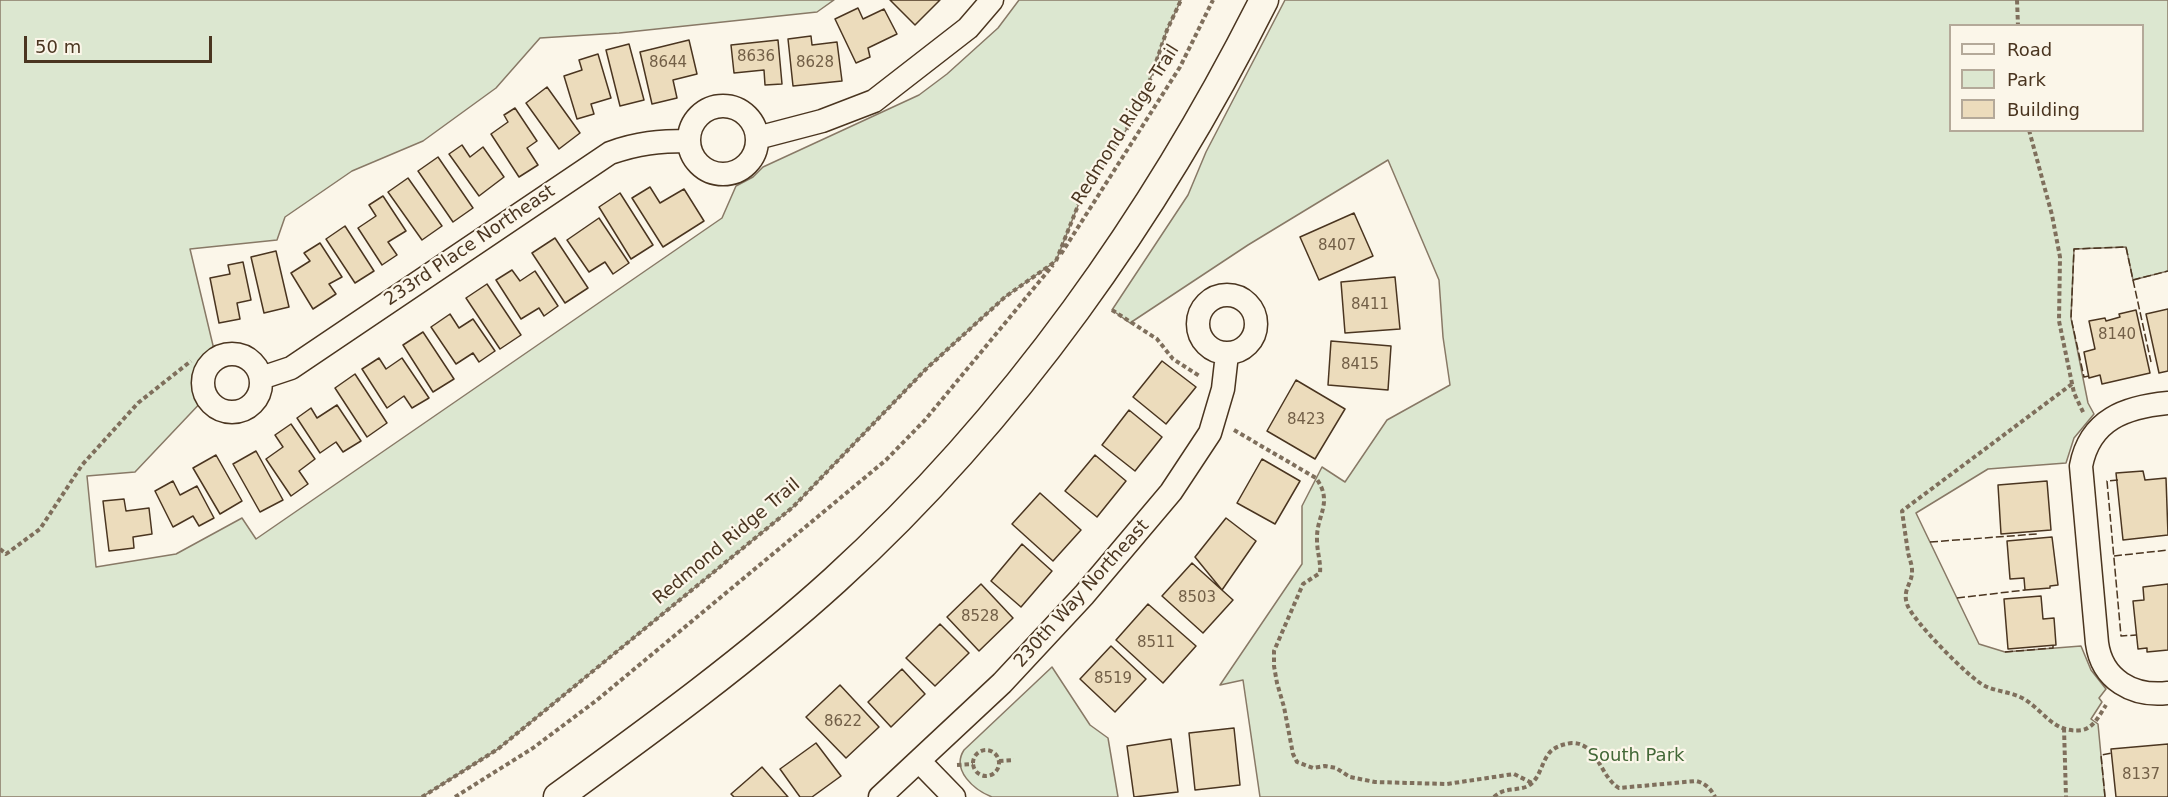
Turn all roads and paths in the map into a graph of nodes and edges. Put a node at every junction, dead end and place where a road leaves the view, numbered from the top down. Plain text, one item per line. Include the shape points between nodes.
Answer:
1 (992, 0) edge
2 (1181, 0) edge
3 (1212, 0) edge
4 (1264, 0) edge
5 (2017, 0) edge
6 (2018, 24) edge
7 (2030, 132) edge
8 (757, 138) junction
9 (689, 141) junction
10 (1056, 261) junction
11 (1112, 310) dead end
12 (1227, 354) dead end
13 (191, 361) dead end
14 (1199, 376) dead end
15 (261, 378) dead end
16 (2072, 384) junction
17 (2168, 403) edge
18 (2093, 425) junction
19 (1232, 429) dead end
20 (0, 549) edge
21 (2168, 693) edge
22 (2106, 705) dead end
23 (2064, 728) junction
24 (1014, 760) dead end
25 (919, 761) junction
26 (999, 761) junction
27 (973, 764) junction
28 (957, 765) dead end
29 (1532, 783) junction
30 (422, 797) edge
31 (455, 797) edge
32 (558, 797) edge
33 (880, 797) edge
34 (954, 797) edge
35 (1494, 797) edge
36 (1715, 797) edge
37 (2066, 797) edge

1 - 8 street via 968,28 874,101 822,121
2 - 10 path, Redmond Ridge Trail via 1140,109 1081,198
3 - 10 path, Redmond Ridge Trail via 1180,67
4 - 32 street via 1185,146 1142,213 1032,367 970,441 902,516 756,649
5 - 6 path
7 - 16 path via 2060,257 2059,321
8 - 9 street via 748,117 728,106 705,111 696,119
8 - 9 street via 756,149 744,167 725,174 702,167 695,160
9 - 15 street, 233rd Place Northeast via 658,141 610,153 291,368
10 - 30 path, Redmond Ridge Trail via 1005,297 927,368 793,507 498,749
10 - 31 path, Redmond Ridge Trail via 925,420 886,460 597,700 533,748
11 - 14 path via 1156,339 1173,359
12 - 25 street, 230th Way Northeast via 1219,408 1210,433 1171,492 1010,675
13 - 20 path via 138,403 82,465 40,529 6,554
16 - 18 path via 2079,405
16 - 23 path via 1902,512 1913,568 1906,587 1907,606 1972,677 1984,686 2019,696 2055,726
17 - 18 street via 2140,407
18 - 21 street via 2081,465 2098,650 2121,684 2136,692
19 - 29 path via 1316,478 1323,488 1325,504 1317,538 1320,573 1303,584 1274,651 1277,683 1297,762 1313,768 1325,765 1350,777 1376,782 1447,784 1514,774
22 - 23 path via 2085,729
23 - 37 path
24 - 26 path
25 - 33 street, 230th Way Northeast
25 - 34 street
26 - 27 path via 987,750 976,755
26 - 27 path via 987,776
27 - 28 path
29 - 35 path via 1503,790
29 - 36 path via 1551,751 1565,743 1578,743 1591,750 1608,780 1619,788 1696,781 1711,789

